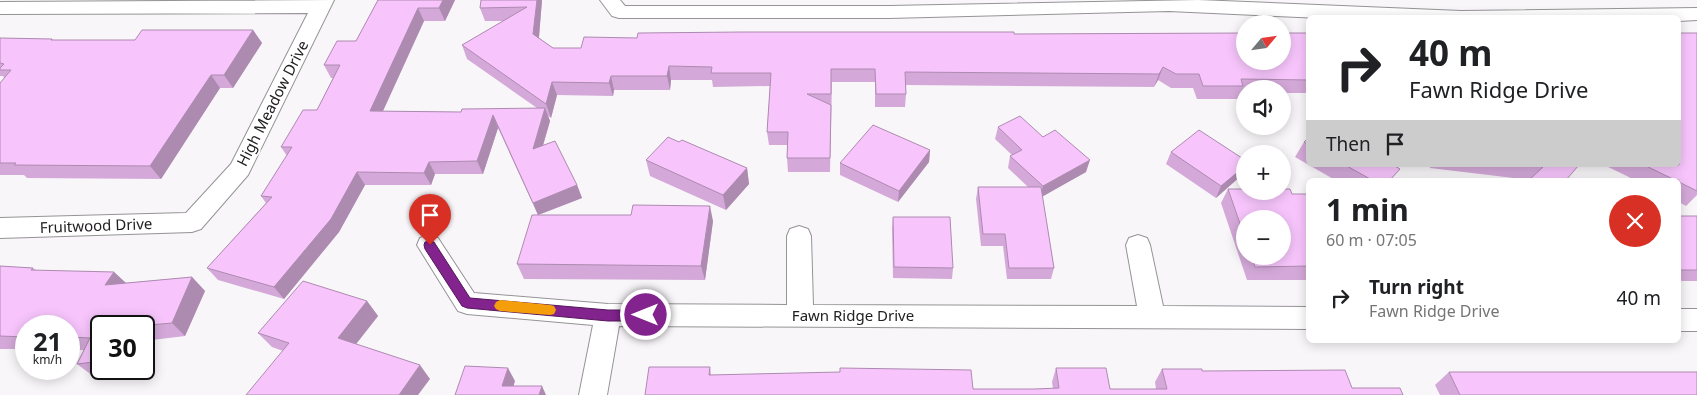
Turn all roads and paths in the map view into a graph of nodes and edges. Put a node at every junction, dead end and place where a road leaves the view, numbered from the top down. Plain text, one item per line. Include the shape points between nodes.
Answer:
1 (1451, 0) edge
2 (1168, 2) edge
3 (322, 3) edge
4 (40, 4) edge
5 (614, 6) edge
6 (889, 6) edge
7 (0, 8) edge
8 (1697, 14) edge
9 (1422, 15) edge
10 (1460, 15) edge
11 (1618, 15) edge
12 (192, 222) joint
13 (0, 228) edge
14 (800, 236) dead end
15 (1138, 244) dead end
16 (430, 245) dead end
17 (608, 315) junction
18 (800, 315) junction
19 (1152, 317) junction
20 (1306, 318) edge
21 (1681, 320) edge
22 (1697, 320) edge
23 (592, 395) edge

1 - 10 street
2 - 6 street
2 - 9 street
3 - 4 street
3 - 12 street, High Meadow Drive via 240,169
4 - 7 street
5 - 6 street
8 - 11 street
12 - 13 street, Fruitwood Drive
14 - 18 street
15 - 19 street
16 - 17 street, Fawn Ridge Drive via 467,302
17 - 18 street, Fawn Ridge Drive
17 - 23 street
18 - 19 street, Fawn Ridge Drive
19 - 20 street, Fawn Ridge Drive
21 - 22 street

